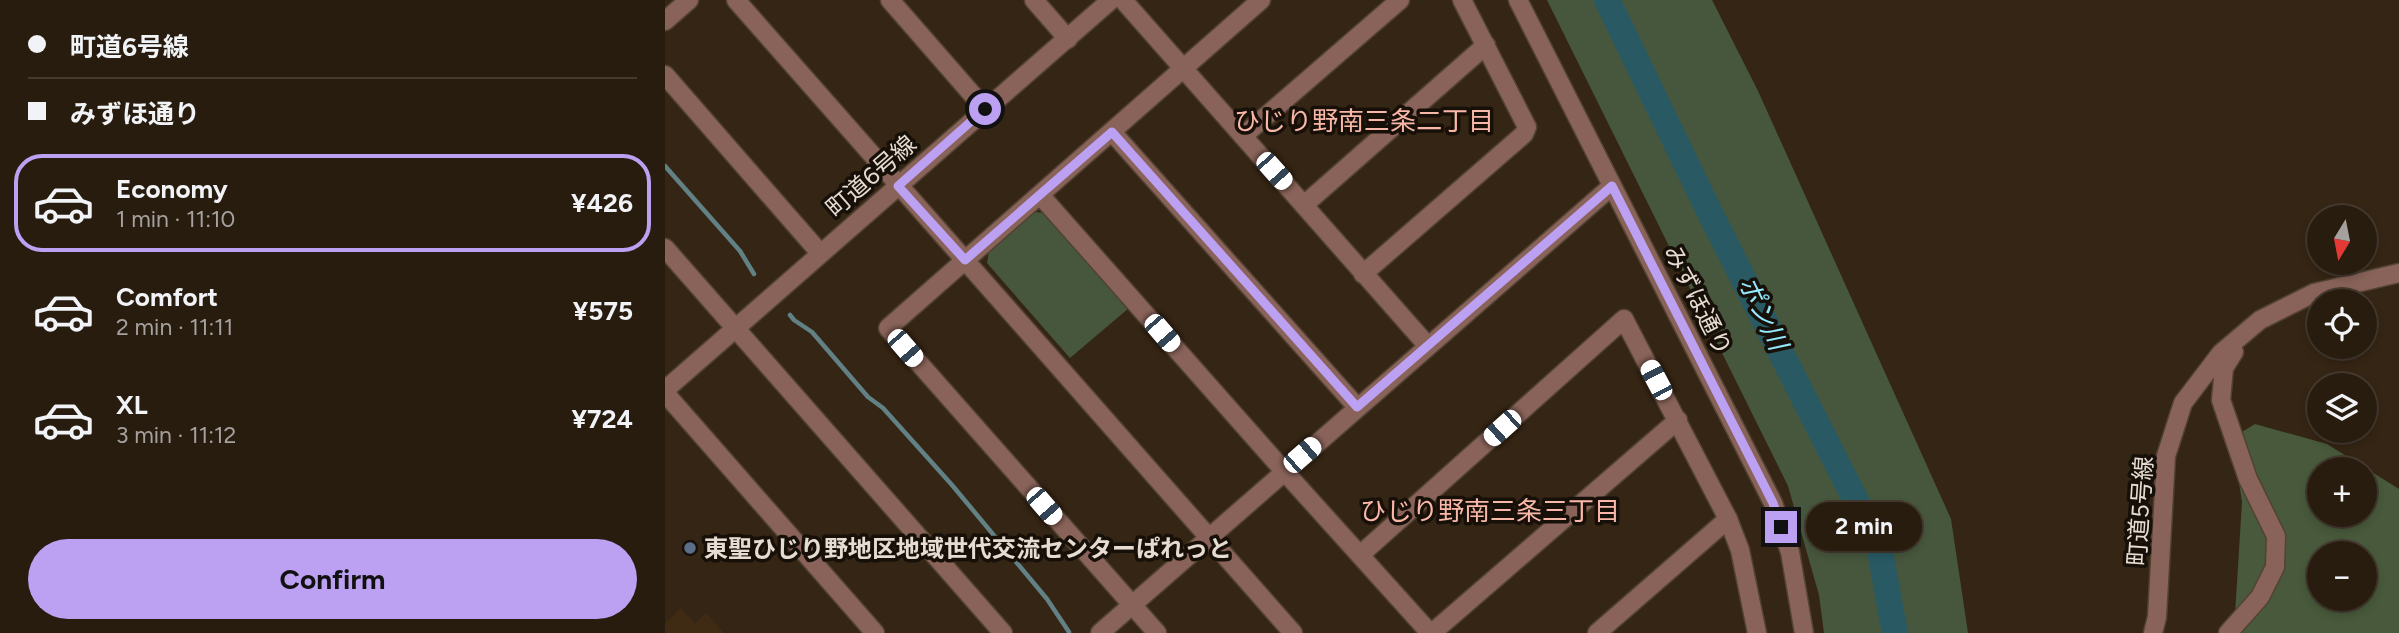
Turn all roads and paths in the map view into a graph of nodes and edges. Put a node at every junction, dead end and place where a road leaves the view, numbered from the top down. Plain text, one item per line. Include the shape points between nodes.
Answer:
1 (689, 0) edge
2 (736, 0) edge
3 (890, 0) edge
4 (1034, 0) edge
5 (1111, 0) edge
6 (1122, 0) edge
7 (1261, 0) edge
8 (1400, 0) edge
9 (1462, 0) edge
10 (1518, 0) edge
11 (665, 21) edge
12 (1068, 39) junction
13 (1486, 45) junction
14 (1184, 68) junction
15 (665, 75) edge
16 (985, 109) junction
17 (1112, 132) junction
18 (1243, 136) junction
19 (898, 186) junction
20 (1612, 186) junction
21 (1041, 196) junction
22 (1304, 205) junction
23 (665, 248) edge
24 (820, 253) junction
25 (965, 260) junction
26 (2399, 273) edge
27 (1363, 274) junction
28 (736, 328) junction
29 (2247, 331) junction
30 (1427, 345) junction
31 (665, 392) edge
32 (1357, 407) junction
33 (1678, 420) junction
34 (1284, 471) junction
35 (1728, 519) junction
36 (1209, 537) junction
37 (1360, 555) junction
38 (1131, 604) junction
39 (1756, 627) edge
40 (875, 633) edge
41 (1003, 633) edge
42 (1100, 633) edge
43 (1157, 633) edge
44 (1293, 633) edge
45 (1431, 633) edge
46 (1597, 633) edge
47 (1741, 633) edge
48 (1804, 633) edge
49 (2153, 633) edge
50 (2228, 633) edge

1 - 11 street
2 - 19 street
3 - 16 street
4 - 12 street
5 - 12 street, 町道6号線
6 - 14 street
7 - 14 street
8 - 18 street
9 - 13 street
10 - 20 street, みずほ通り
12 - 16 street, 町道6号線
13 - 22 street
13 - 27 street via 1527,127 1524,134
14 - 17 street
14 - 18 street
15 - 24 street
16 - 19 street, 町道6号線
17 - 21 street
17 - 32 street
18 - 22 street
19 - 24 street, 町道6号線
19 - 25 street
20 - 30 street
20 - 48 street, みずほ通り via 1773,503 1790,552
21 - 25 street
21 - 34 street
22 - 27 street
23 - 28 street
24 - 28 street, 町道6号線
25 - 36 street
25 - 38 street via 888,328
26 - 29 street, 町道5号線 via 2314,293
27 - 30 street
28 - 31 street, 町道6号線
28 - 41 street
29 - 49 street, 町道5号線 via 2221,353 2183,403 2166,456
29 - 50 street via 2224,368 2221,400 2248,479 2276,536 2275,567 2260,597
30 - 32 street
31 - 40 street
32 - 34 street
33 - 35 street
33 - 37 street via 1624,319
33 - 45 street
34 - 36 street
34 - 37 street
35 - 39 street via 1740,550
35 - 46 street
36 - 38 street
36 - 44 street
37 - 45 street
38 - 42 street
38 - 43 street
39 - 47 street

